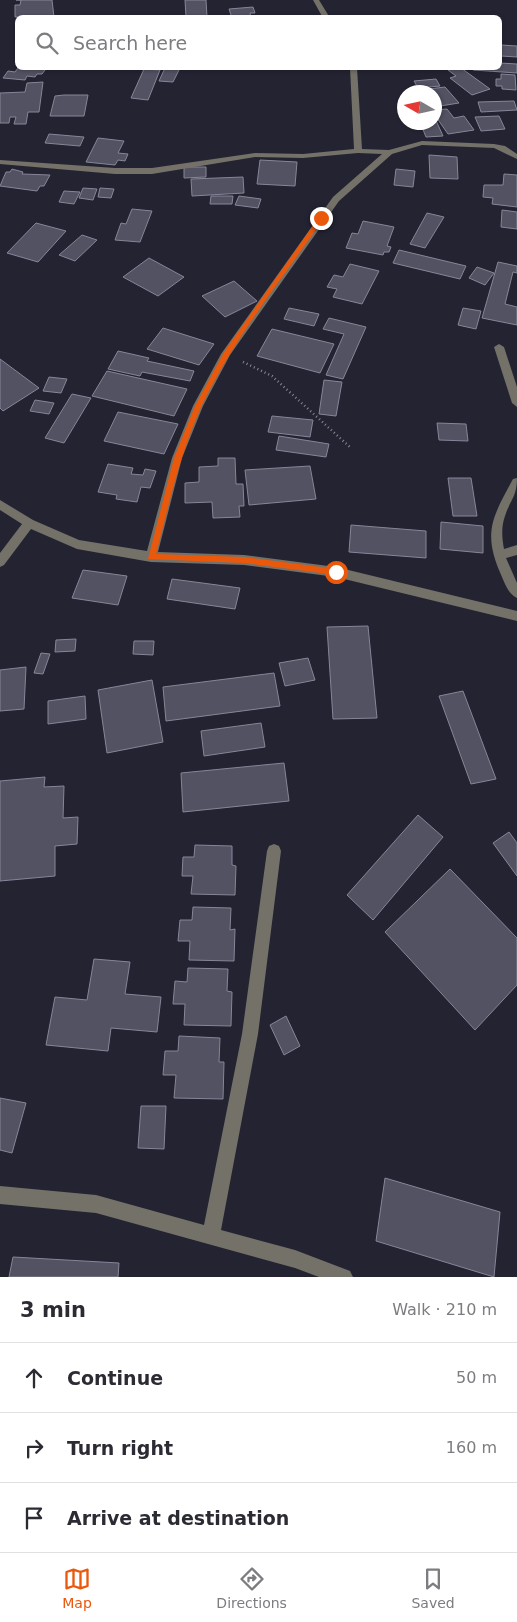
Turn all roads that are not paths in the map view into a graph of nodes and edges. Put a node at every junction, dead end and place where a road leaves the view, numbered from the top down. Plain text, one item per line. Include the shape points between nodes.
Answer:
1 (316, 0) edge
2 (325, 15) edge
3 (353, 70) edge
4 (358, 151) junction
5 (389, 152) junction
6 (517, 157) edge
7 (0, 162) edge
8 (499, 348) dead end
9 (517, 403) edge
10 (517, 482) edge
11 (0, 504) edge
12 (29, 524) junction
13 (517, 550) edge
14 (499, 555) junction
15 (151, 557) junction
16 (0, 562) edge
17 (517, 593) edge
18 (517, 616) edge
19 (274, 851) dead end
20 (0, 1195) edge
21 (211, 1235) junction
22 (344, 1277) edge

1 - 2 street
3 - 4 street
4 - 5 street
4 - 7 street via 303,156 238,156 152,171
5 - 6 street via 422,143 475,144 502,148
5 - 15 street via 336,199 226,354 198,406 177,458
8 - 9 street
10 - 14 street via 497,521
11 - 12 street
12 - 15 street via 77,544
12 - 16 street
13 - 14 street
14 - 17 street
15 - 18 street via 244,560 336,572
19 - 21 street via 250,1034
20 - 21 street via 96,1204
21 - 22 street

